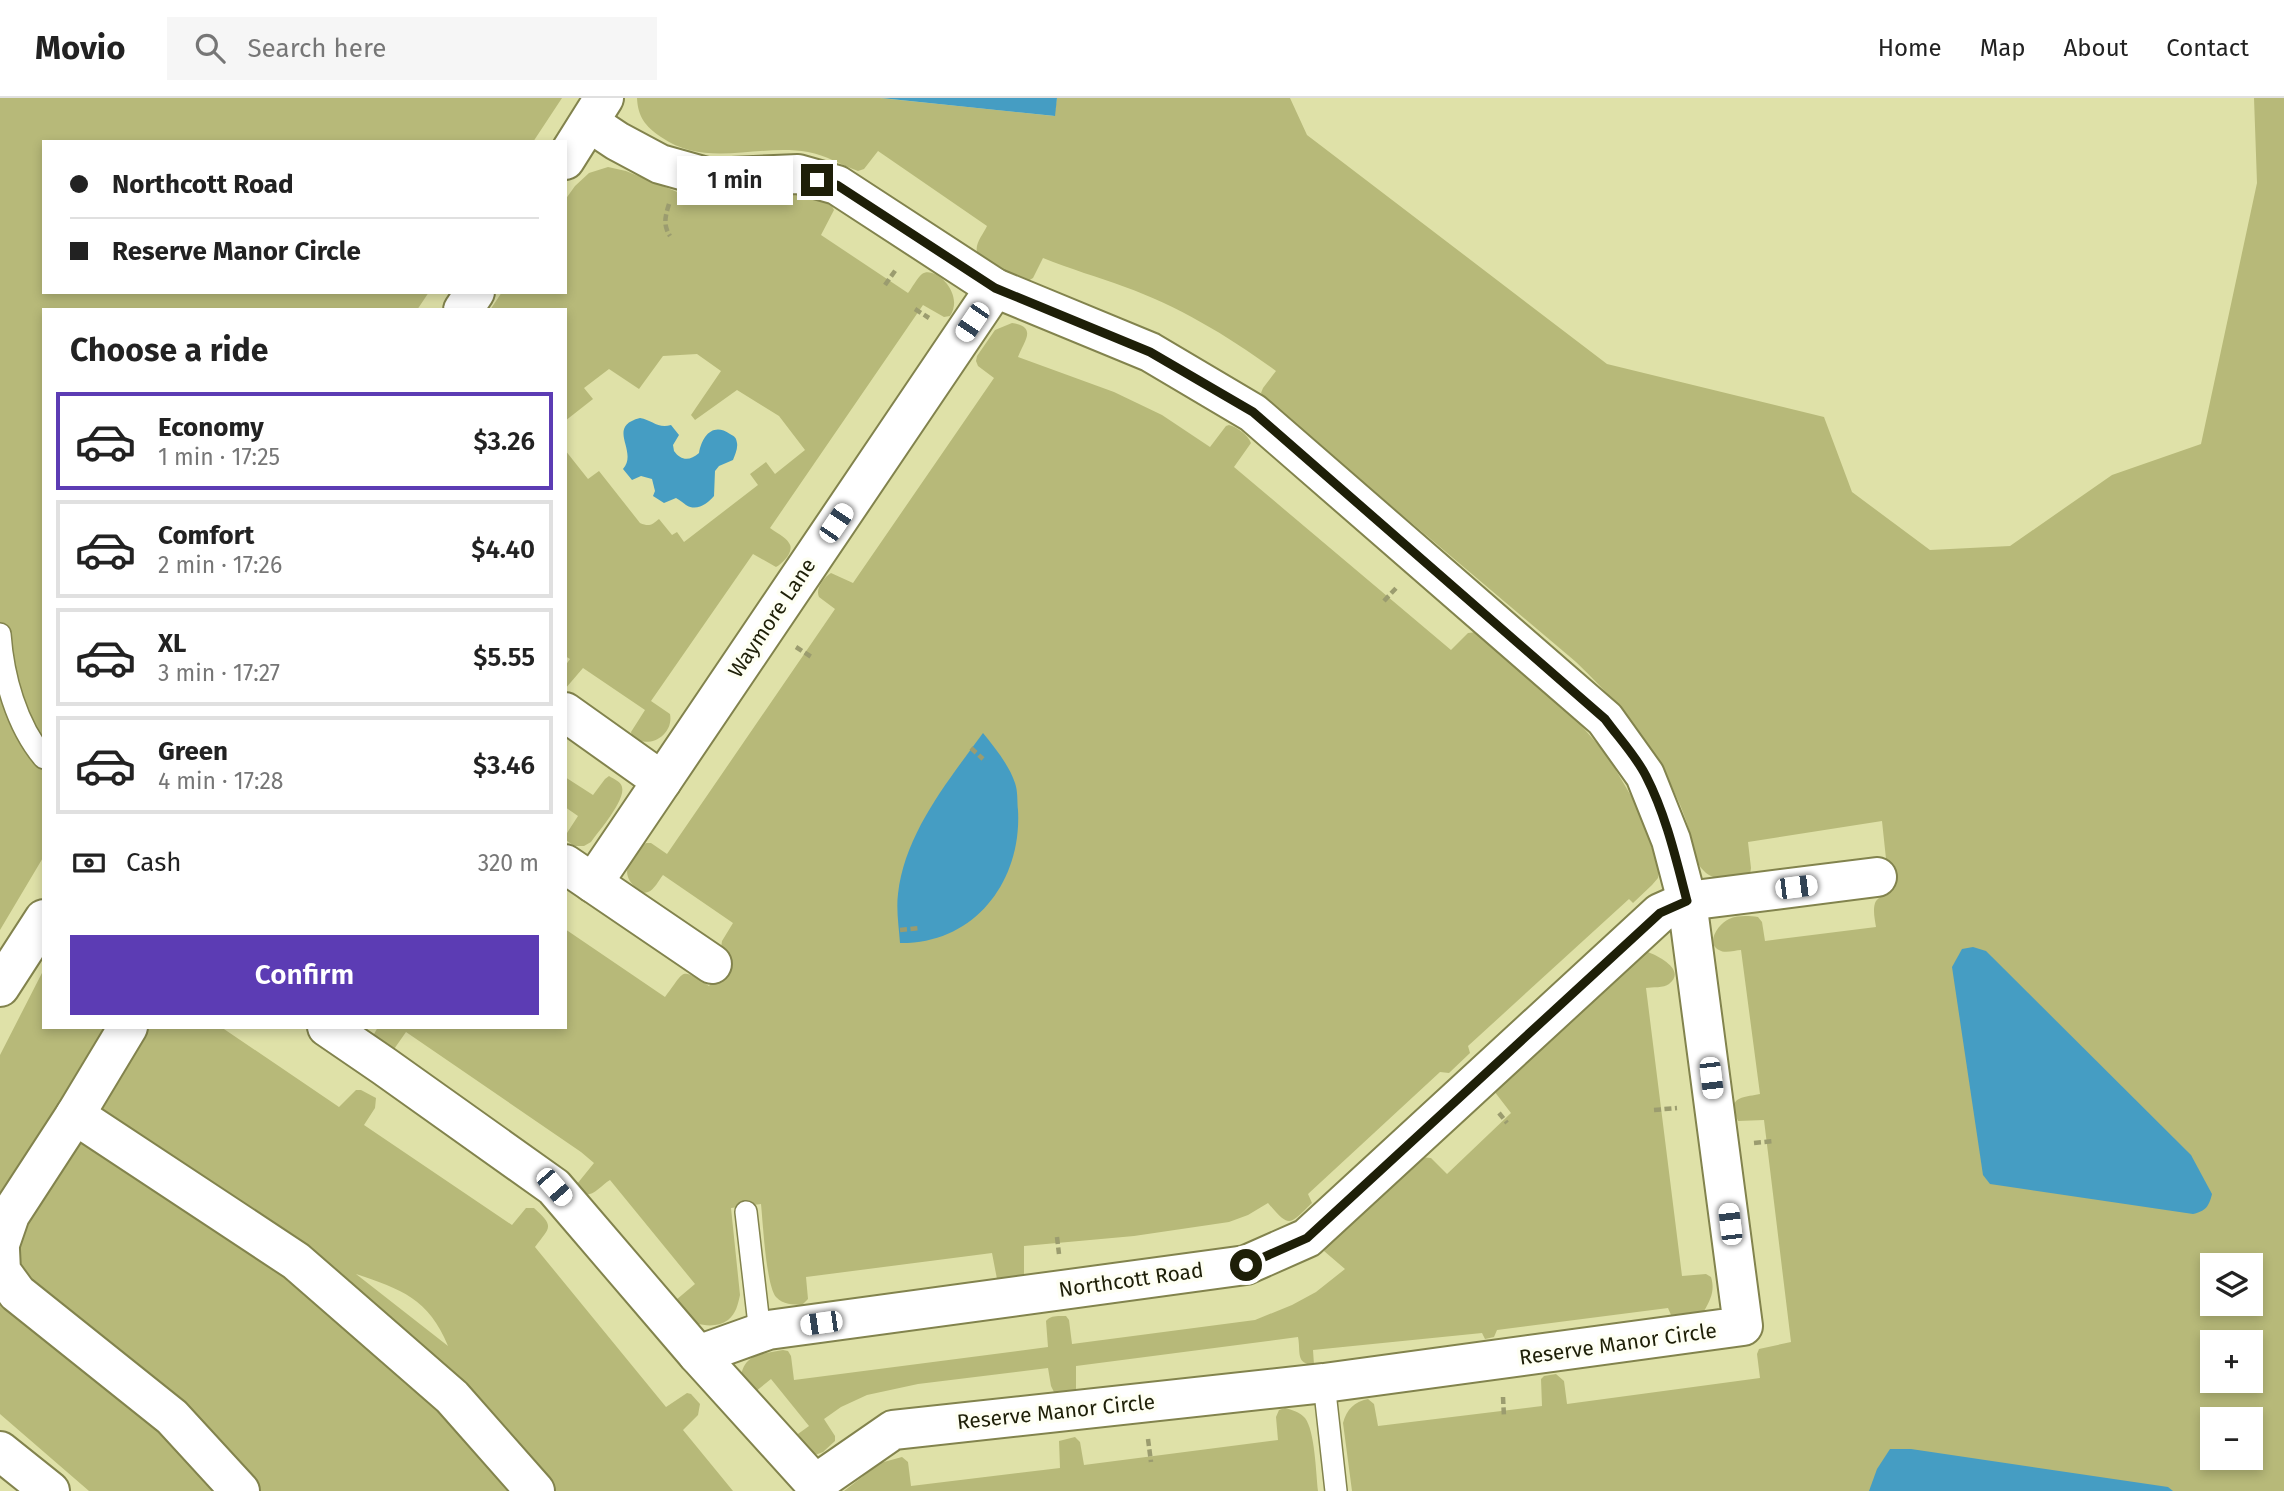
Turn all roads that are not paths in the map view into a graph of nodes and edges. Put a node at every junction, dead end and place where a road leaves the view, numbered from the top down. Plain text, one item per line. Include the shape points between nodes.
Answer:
1 (597, 110) edge
2 (567, 157) edge
3 (995, 288) junction
4 (0, 634) edge
5 (567, 713) edge
6 (42, 755) edge
7 (663, 781) junction
8 (579, 874) edge
9 (1877, 877) dead end
10 (1687, 901) junction
11 (42, 922) edge
12 (712, 964) dead end
13 (0, 988) edge
14 (127, 1029) edge
15 (330, 1029) edge
16 (75, 1115) junction
17 (746, 1212) dead end
18 (0, 1244) edge
19 (0, 1250) edge
20 (760, 1333) junction
21 (698, 1355) junction
22 (1324, 1384) junction
23 (0, 1451) edge
24 (814, 1486) edge
25 (50, 1491) edge
26 (240, 1491) edge
27 (535, 1491) edge
28 (1336, 1491) edge

1 - 2 street
1 - 3 street, Reserve Manor Circle via 617,141 660,164 710,178 798,174 837,185
3 - 7 street, Waymore Lane
3 - 10 street, Reserve Manor Circle via 1150,352 1253,412 1605,719 1645,775 1671,840
4 - 6 lane via 2,665 22,725
5 - 7 street
7 - 8 street, Waymore Lane
8 - 12 street
9 - 10 street, Northcott Road
10 - 20 street, Northcott Road via 1660,913 1307,1238 1246,1265
10 - 22 street, Reserve Manor Circle via 1743,1326
11 - 13 street
14 - 16 street
15 - 21 street, Reserve Manor Circle via 554,1187
16 - 18 street via 10,1215
16 - 27 street via 296,1261 452,1397
17 - 20 lane
19 - 26 street via 1,1270 17,1293 172,1417
20 - 21 street, Northcott Road
21 - 24 street, Reserve Manor Circle
22 - 24 street, Reserve Manor Circle via 894,1430
22 - 28 lane
23 - 25 street

